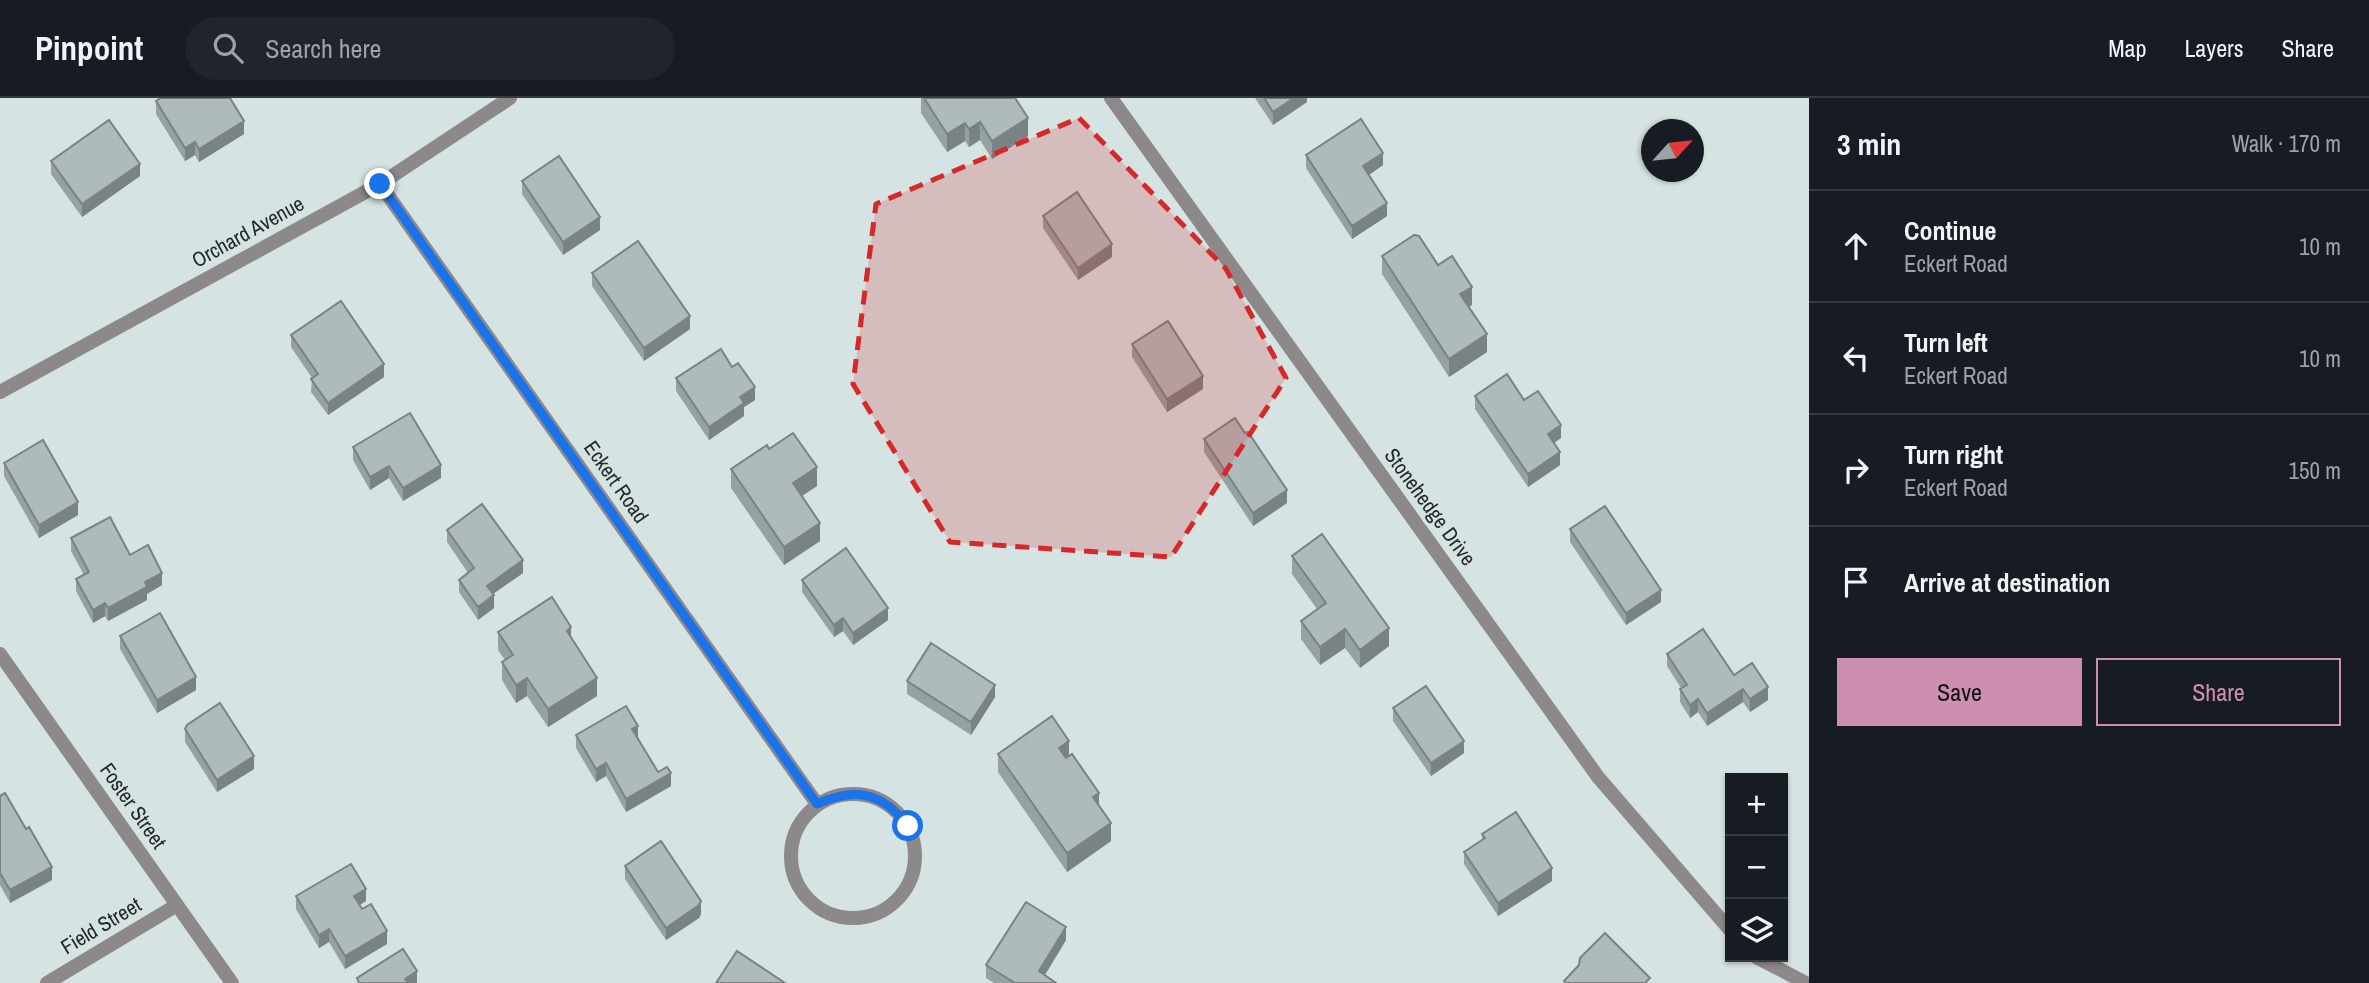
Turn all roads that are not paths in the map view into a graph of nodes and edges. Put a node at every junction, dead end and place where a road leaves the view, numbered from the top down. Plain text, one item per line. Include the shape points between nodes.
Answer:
1 (509, 98) edge
2 (1111, 98) edge
3 (380, 184) junction
4 (0, 392) edge
5 (0, 654) edge
6 (817, 804) junction
7 (177, 905) junction
8 (1725, 924) edge
9 (1766, 962) edge
10 (47, 983) edge
11 (232, 983) edge
12 (1806, 983) edge

1 - 3 street, Orchard Avenue
2 - 8 street, Stonehedge Drive via 1598,776
3 - 4 street, Orchard Avenue
3 - 6 street, Eckert Road
5 - 7 street, Foster Street
6 - 6 street via 857,794 895,810 908,826 914,867 906,887 876,914 836,916 803,894 790,856 793,836
7 - 10 street, Field Street
7 - 11 street, Foster Street
9 - 12 street

